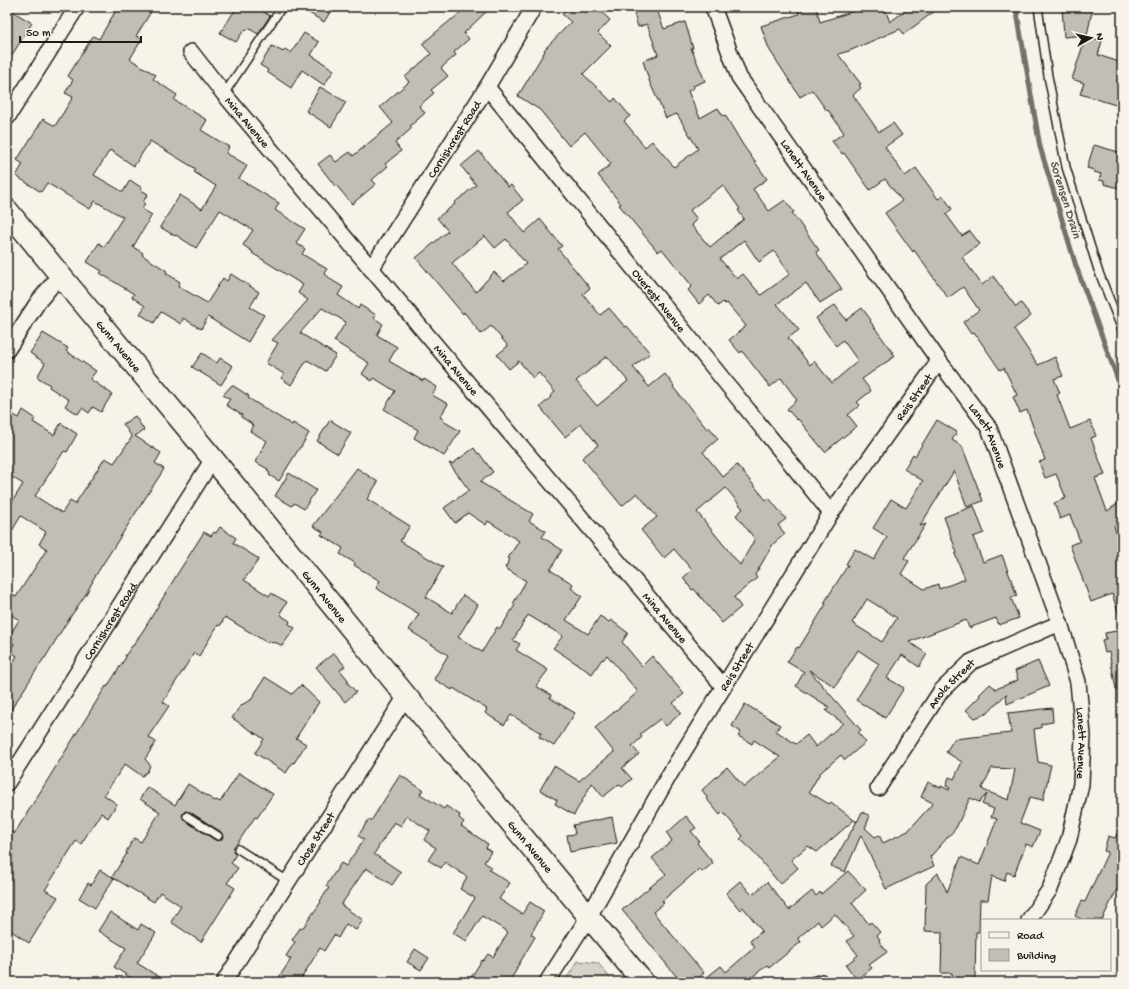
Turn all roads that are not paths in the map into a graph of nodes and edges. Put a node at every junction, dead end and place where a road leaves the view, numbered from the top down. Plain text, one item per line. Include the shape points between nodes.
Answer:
1 (77, 7) edge
2 (282, 7) edge
3 (534, 7) edge
4 (712, 7) edge
5 (1038, 7) edge
6 (191, 52) dead end
7 (487, 87) junction
8 (224, 94) junction
9 (7, 118) edge
10 (7, 210) edge
11 (371, 269) junction
12 (60, 275) junction
13 (1122, 330) edge
14 (7, 350) edge
15 (939, 361) junction
16 (213, 459) junction
17 (831, 513) junction
18 (1060, 623) junction
19 (723, 686) junction
20 (406, 696) junction
21 (7, 783) edge
22 (878, 788) dead end
23 (187, 816) dead end
24 (218, 836) dead end
25 (238, 849) dead end
26 (288, 881) junction
27 (589, 916) junction
28 (1030, 919) edge
29 (822, 978) dead end
30 (224, 982) edge
31 (547, 982) edge
32 (643, 982) edge
33 (809, 982) edge

1 - 9 street
2 - 8 lane
3 - 7 street, Cornishcrest Road
4 - 15 street, Lanett Avenue via 739,77
5 - 13 lane via 1048,76 1066,166 1098,270
6 - 8 street, Mina Avenue
7 - 11 street, Cornishcrest Road
7 - 17 street, Overest Avenue
8 - 11 street, Mina Avenue
10 - 12 street, Gunn Avenue
11 - 19 street, Mina Avenue
12 - 14 street via 38,302
12 - 16 street, Gunn Avenue
15 - 17 street, Reis Street
15 - 18 street, Lanett Avenue via 989,428
16 - 20 street, Gunn Avenue
16 - 21 street, Cornishcrest Road
17 - 19 street, Reis Street
18 - 22 street, Anola Street via 971,662 942,691
18 - 28 street, Lanett Avenue via 1078,682 1083,735 1080,784 1069,839 1050,889
19 - 27 street, Reis Street
20 - 26 street, Close Street
20 - 27 street, Gunn Avenue
23 - 24 lane
25 - 26 lane
26 - 30 street, Close Street
27 - 31 street, Reis Street
27 - 32 street, Gunn Avenue
29 - 33 lane

